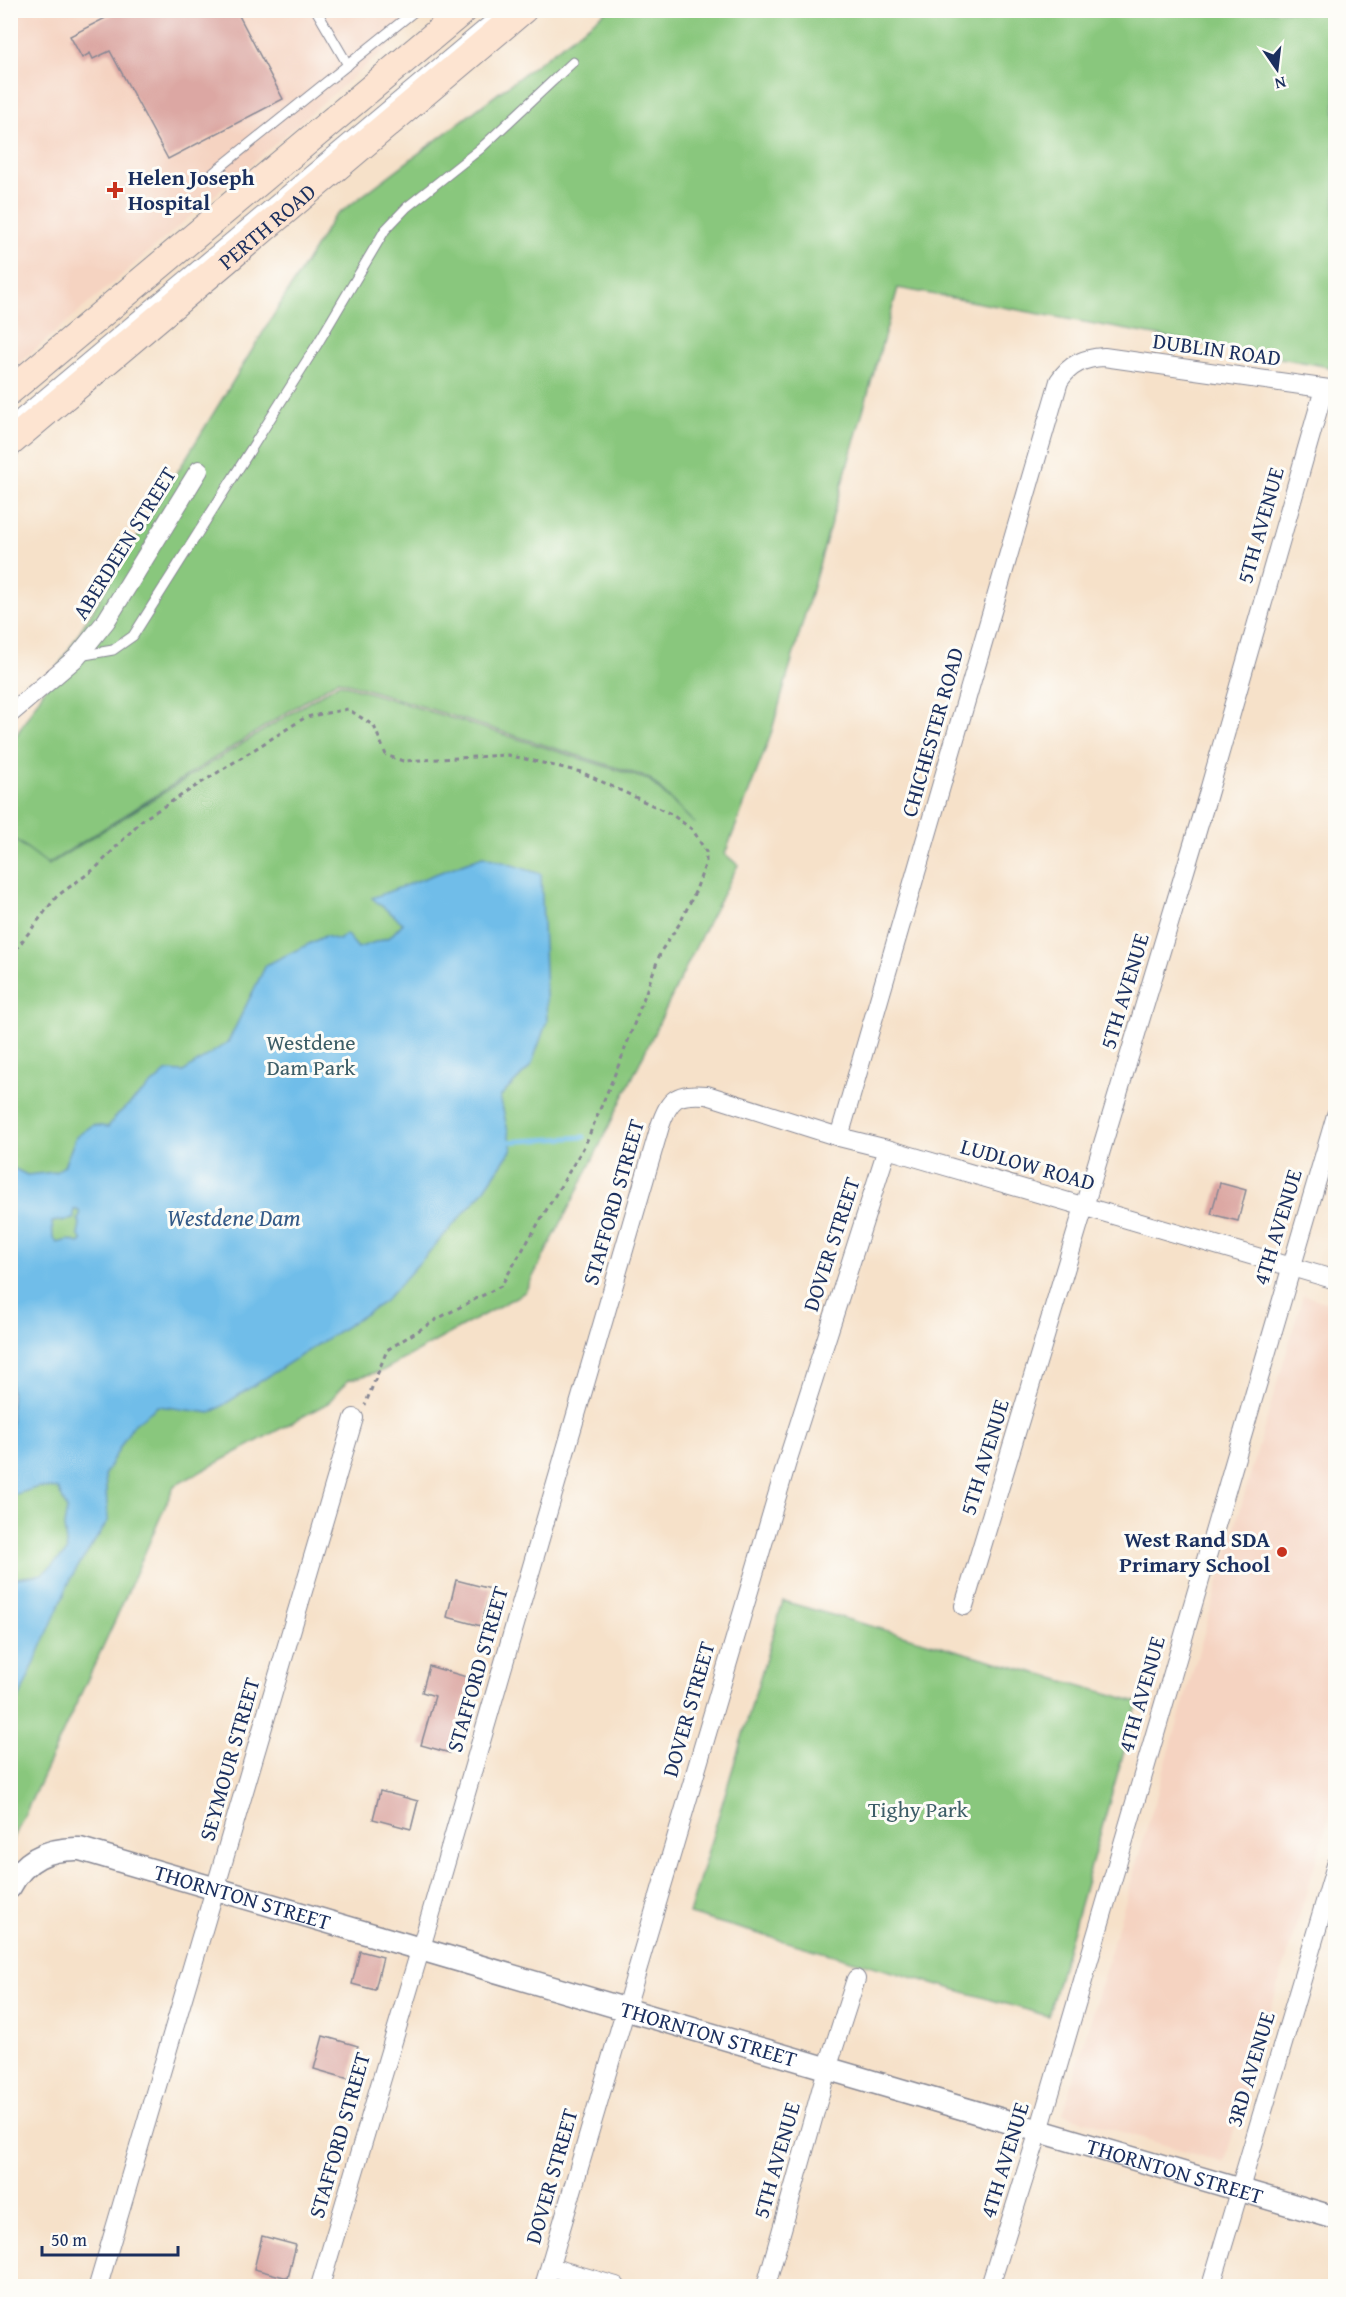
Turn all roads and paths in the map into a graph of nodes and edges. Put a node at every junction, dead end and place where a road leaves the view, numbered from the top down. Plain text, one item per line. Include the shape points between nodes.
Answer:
1 (316, 10) edge
2 (416, 10) edge
3 (464, 10) edge
4 (501, 10) edge
5 (523, 10) edge
6 (573, 62) dead end
7 (348, 65) junction
8 (213, 173) dead end
9 (1091, 358) joint
10 (1330, 389) edge
11 (10, 391) edge
12 (10, 422) edge
13 (10, 443) edge
14 (199, 470) dead end
15 (77, 657) junction
16 (10, 714) edge
17 (10, 957) edge
18 (707, 1095) joint
19 (1335, 1114) edge
20 (839, 1137) junction
21 (887, 1149) junction
22 (1085, 1206) junction
23 (1290, 1266) junction
24 (1335, 1280) edge
25 (354, 1418) joint
26 (964, 1606) dead end
27 (1335, 1865) edge
28 (10, 1887) edge
29 (216, 1888) junction
30 (419, 1948) junction
31 (856, 1979) dead end
32 (624, 2010) junction
33 (827, 2069) junction
34 (1039, 2131) junction
35 (1239, 2190) junction
36 (1335, 2218) edge
37 (550, 2268) junction
38 (98, 2286) edge
39 (320, 2286) edge
40 (544, 2286) edge
41 (616, 2286) edge
42 (766, 2286) edge
43 (990, 2286) edge
44 (1211, 2286) edge

1 - 7 lane
2 - 7 lane
3 - 11 main road, PERTH ROAD
4 - 12 lane
5 - 13 main road, PERTH ROAD
6 - 15 lane via 385,230 133,636 112,650
7 - 8 lane
9 - 10 street, DUBLIN ROAD
9 - 20 street, CHICHESTER ROAD via 1072,365 1059,381
10 - 22 street, 5TH AVENUE
14 - 15 street, ABERDEEN STREET via 119,603
15 - 16 street, ABERDEEN STREET
17 - 25 path via 57,896 96,868 142,820 306,717 348,709 374,726 386,754 403,761 508,755 581,772 671,814 693,830 706,852 706,862 680,923 662,951 585,1145 501,1286 387,1350 368,1402
18 - 20 street, LUDLOW ROAD
18 - 30 street, STAFFORD STREET via 687,1094 675,1099 660,1126
19 - 23 street, 4TH AVENUE
20 - 21 street, LUDLOW ROAD
21 - 22 street, LUDLOW ROAD
21 - 32 street, DOVER STREET via 787,1462
22 - 23 street, LUDLOW ROAD
22 - 26 street, 5TH AVENUE
23 - 24 street, LUDLOW ROAD
23 - 34 street, 4TH AVENUE
25 - 29 street, SEYMOUR STREET
27 - 35 street, 3RD AVENUE
28 - 29 street, THORNTON STREET via 23,1867 36,1857 80,1849
29 - 30 street, THORNTON STREET
29 - 38 street, SEYMOUR STREET
30 - 32 street, THORNTON STREET
30 - 39 street, STAFFORD STREET
31 - 33 street, 5TH AVENUE
32 - 33 street, THORNTON STREET
32 - 37 street, DOVER STREET
33 - 34 street, THORNTON STREET
33 - 42 street, 5TH AVENUE
34 - 35 street, THORNTON STREET
34 - 43 street, 4TH AVENUE
35 - 36 street, THORNTON STREET
35 - 44 street, 3RD AVENUE
37 - 40 street, DOVER STREET
37 - 41 street

